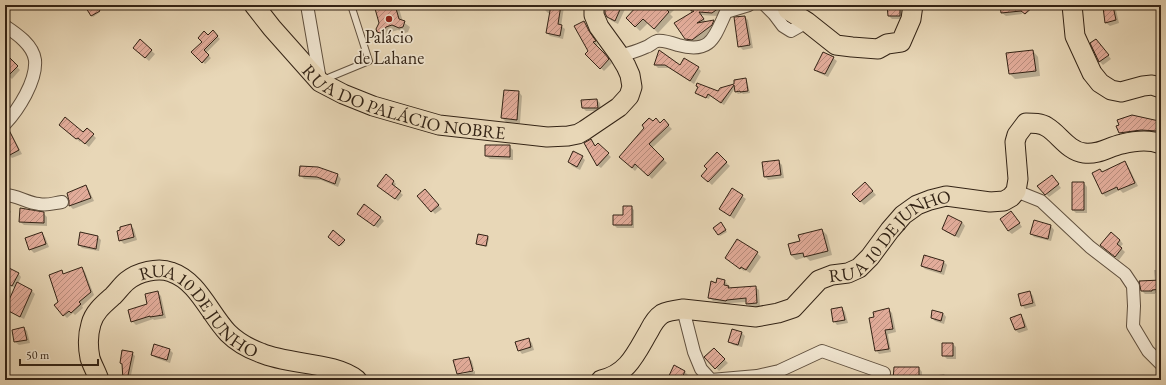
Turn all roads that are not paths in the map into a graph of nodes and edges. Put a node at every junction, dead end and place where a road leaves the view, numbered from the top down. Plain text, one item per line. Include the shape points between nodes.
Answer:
1 (254, 5) edge
2 (307, 5) edge
3 (350, 5) edge
4 (594, 5) edge
5 (749, 5) edge
6 (765, 5) edge
7 (786, 5) edge
8 (913, 5) edge
9 (1072, 5) edge
10 (807, 22) junction
11 (5, 26) edge
12 (620, 56) junction
13 (320, 82) junction
14 (1161, 88) edge
15 (5, 124) edge
16 (1161, 144) edge
17 (1017, 185) junction
18 (5, 195) edge
19 (62, 202) dead end
20 (683, 309) junction
21 (1161, 364) edge
22 (884, 373) dead end
23 (100, 380) edge
24 (357, 380) edge
25 (601, 380) edge

1 - 13 main road, RUA DO PALÁCIO NOBRE
2 - 13 street
3 - 13 lane via 370,61
4 - 12 main road, RUA DO PALÁCIO NOBRE via 594,15 599,27
5 - 12 street via 726,12 716,35 699,48 657,41 646,48
6 - 10 street via 783,26 791,31
7 - 10 main road via 788,10
8 - 10 main road via 911,19 901,42 887,44 878,49 836,45
9 - 14 main road via 1075,36 1092,73 1100,83 1111,90 1121,92 1152,85
11 - 15 street via 26,43 35,60 28,89
12 - 13 main road, RUA DO PALÁCIO NOBRE via 630,75 632,87 629,96 619,107 586,130 568,136 547,137 439,125 373,106
16 - 17 main road via 1139,141 1094,154 1081,152 1068,145 1046,126 1026,123 1017,134 1015,142
17 - 20 main road, RUA 10 DE JUNHO via 1011,198 1004,201 990,202 946,196 917,204 903,215 859,268 819,280 792,308 756,316
17 - 21 street via 1041,201 1090,247 1125,274 1133,286 1133,326 1148,351
18 - 19 street via 40,205
20 - 22 street via 694,352 701,369 711,380 779,372 822,351
20 - 25 main road, RUA 10 DE JUNHO via 662,314 627,366 612,378
23 - 24 main road, RUA 10 DE JUNHO via 90,358 89,340 91,324 97,310 128,280 154,270 170,272 193,286 228,333 245,345 280,360 341,371

